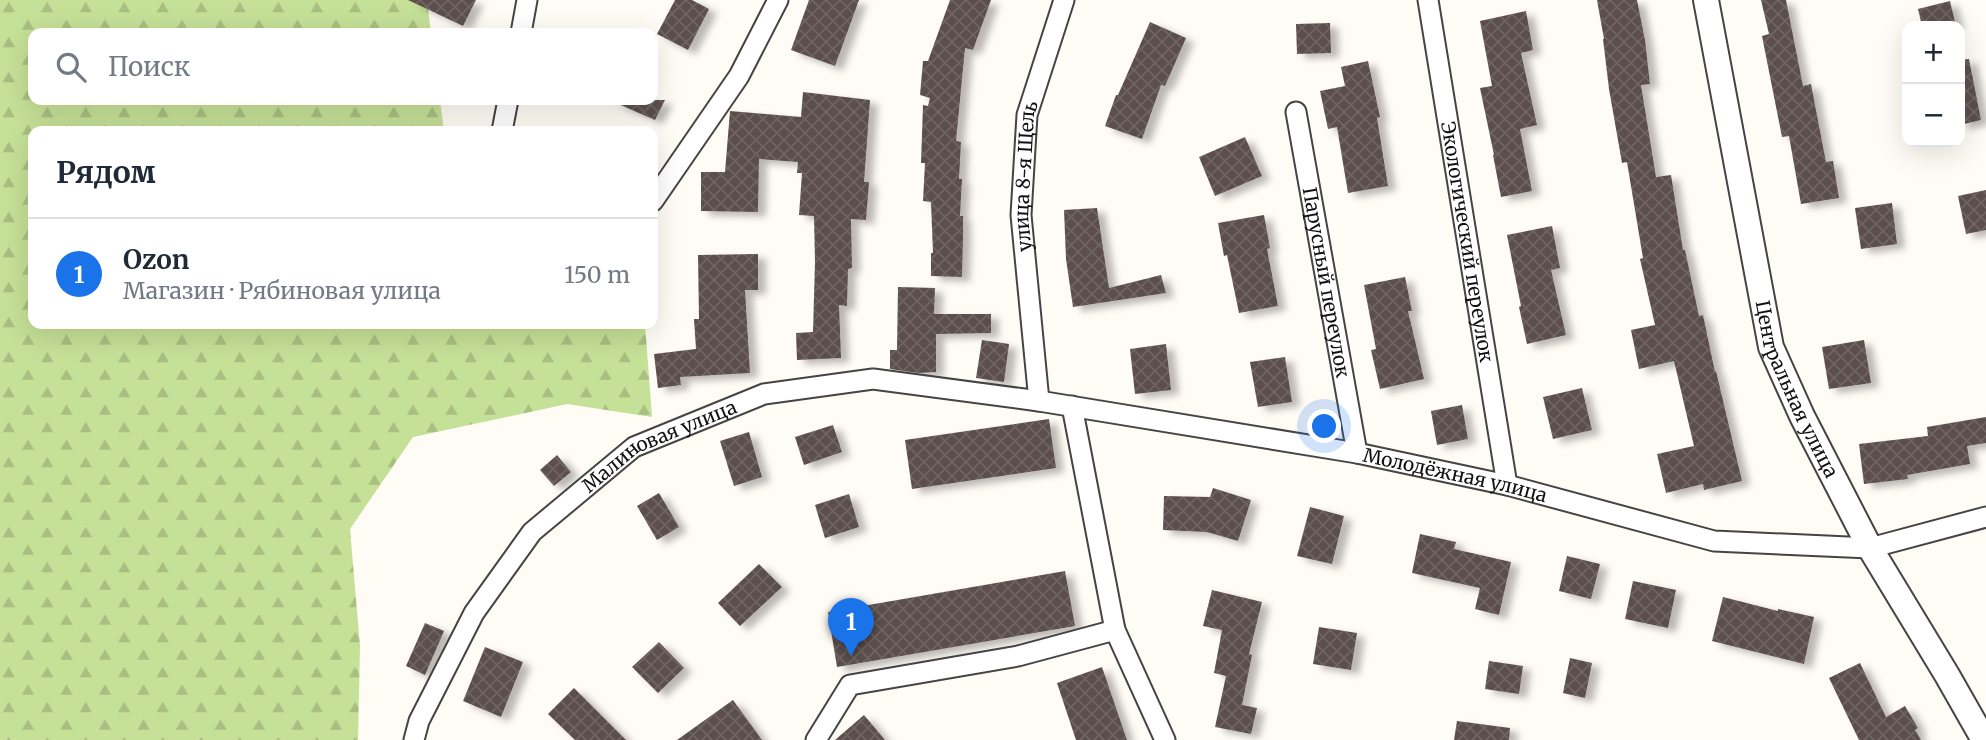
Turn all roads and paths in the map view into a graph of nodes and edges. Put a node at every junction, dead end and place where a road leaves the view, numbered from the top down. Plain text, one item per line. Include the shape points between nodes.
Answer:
1 (527, 0) edge
2 (778, 0) edge
3 (1064, 0) edge
4 (1428, 0) edge
5 (1706, 0) edge
6 (522, 28) edge
7 (507, 105) edge
8 (1297, 112) dead end
9 (503, 126) edge
10 (658, 194) edge
11 (1039, 401) junction
12 (1072, 406) junction
13 (1357, 453) junction
14 (1507, 485) junction
15 (1986, 517) edge
16 (1870, 548) junction
17 (1115, 630) junction
18 (414, 740) edge
19 (816, 740) edge
20 (1165, 740) edge
21 (1984, 740) edge

1 - 6 street
2 - 10 street via 739,76
3 - 11 street, улица 8-я Щель via 1027,115 1025,140 1021,215
4 - 14 street, Экологический переулок
5 - 16 street, Центральная улица via 1771,347
7 - 9 street
8 - 13 street, Парусный переулок
11 - 12 street, Молодёжная улица
11 - 18 street, Малиновая улица via 873,379 764,394 634,447 532,532 474,612 419,721
12 - 13 street, Молодёжная улица
12 - 17 street
13 - 14 street, Молодёжная улица
14 - 16 street, Молодёжная улица via 1714,541
15 - 16 street, Молодёжная улица
16 - 21 street, Центральная улица
17 - 19 street via 1017,656 850,685
17 - 20 street

